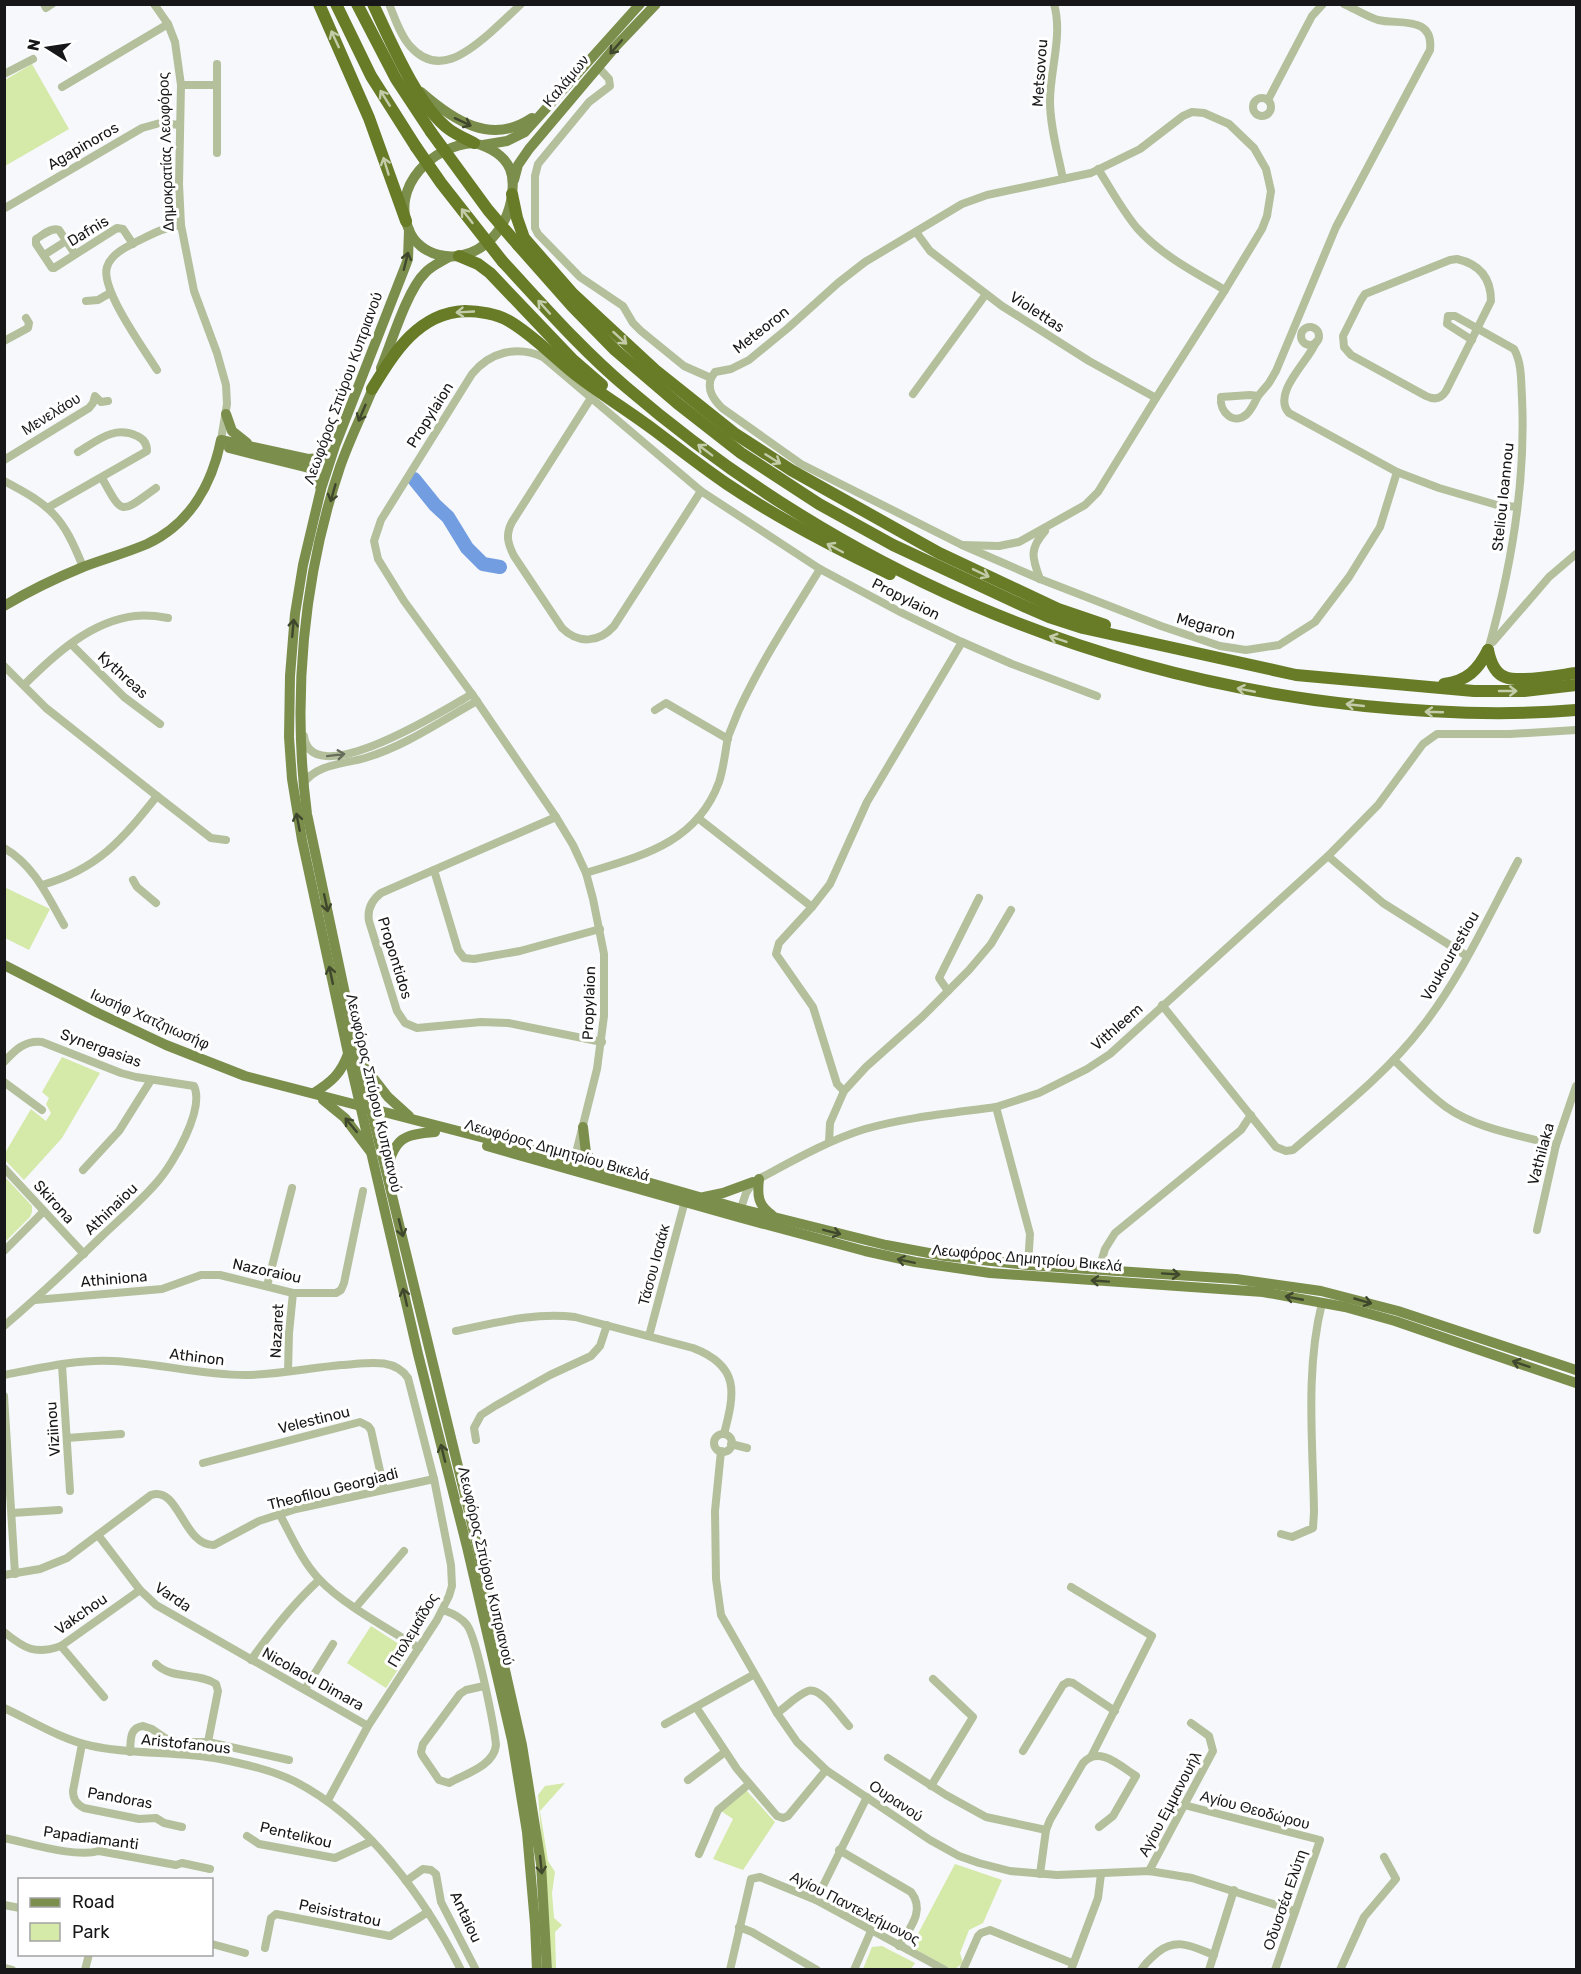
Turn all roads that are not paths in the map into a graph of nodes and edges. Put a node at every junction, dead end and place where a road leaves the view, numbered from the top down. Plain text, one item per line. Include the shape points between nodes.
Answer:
1 (44, 4) edge
2 (52, 4) edge
3 (154, 4) edge
4 (319, 4) edge
5 (336, 4) edge
6 (357, 4) edge
7 (373, 4) edge
8 (389, 4) edge
9 (521, 4) edge
10 (640, 4) edge
11 (656, 4) edge
12 (1054, 4) edge
13 (1323, 4) edge
14 (1344, 4) edge
15 (168, 24) junction
16 (33, 59) dead end
17 (217, 64) dead end
18 (598, 67) junction
19 (4, 74) edge
20 (181, 85) junction
21 (217, 86) junction
22 (62, 87) dead end
23 (416, 88) junction
24 (1268, 100) dead end
25 (548, 108) junction
26 (180, 125) junction
27 (477, 144) junction
28 (217, 153) dead end
29 (1098, 169) junction
30 (1063, 179) junction
31 (512, 190) junction
32 (5, 208) edge
33 (181, 225) junction
34 (407, 226) junction
35 (916, 232) junction
36 (66, 240) junction
37 (132, 244) junction
38 (75, 254) junction
39 (44, 255) junction
40 (454, 256) junction
41 (1225, 290) junction
42 (110, 293) junction
43 (986, 294) junction
44 (86, 301) dead end
45 (26, 318) dead end
46 (1478, 328) junction
47 (1299, 329) junction
48 (1472, 340) junction
49 (4, 341) edge
50 (1304, 342) junction
51 (1316, 342) junction
52 (1303, 361) junction
53 (157, 370) dead end
54 (711, 378) junction
55 (372, 389) junction
56 (913, 394) dead end
57 (1258, 396) dead end
58 (591, 398) junction
59 (1156, 398) junction
60 (108, 401) dead end
61 (226, 414) junction
62 (653, 429) junction
63 (220, 443) junction
64 (335, 446) junction
65 (251, 450) junction
66 (78, 452) dead end
67 (4, 459) edge
68 (214, 466) junction
69 (1397, 472) junction
70 (102, 478) junction
71 (4, 481) edge
72 (818, 486) junction
73 (156, 488) dead end
74 (321, 489) junction
75 (701, 491) junction
76 (49, 507) junction
77 (1516, 507) junction
78 (1050, 526) junction
79 (962, 545) junction
80 (1576, 554) edge
81 (83, 567) junction
82 (820, 569) junction
83 (1040, 579) junction
84 (969, 581) junction
85 (4, 606) edge
86 (986, 612) junction
87 (168, 618) dead end
88 (962, 642) junction
89 (71, 644) junction
90 (1488, 650) junction
91 (1184, 651) junction
92 (4, 666) edge
93 (1576, 673) edge
94 (24, 685) junction
95 (1576, 685) edge
96 (1428, 687) junction
97 (1097, 696) dead end
98 (474, 698) junction
99 (655, 710) dead end
100 (1576, 710) edge
101 (1469, 713) junction
102 (1576, 717) edge
103 (302, 720) junction
104 (160, 724) dead end
105 (1576, 730) edge
106 (728, 739) junction
107 (303, 784) junction
108 (157, 796) junction
109 (556, 817) junction
110 (698, 819) junction
111 (226, 840) dead end
112 (4, 848) edge
113 (1328, 856) junction
114 (1518, 861) dead end
115 (434, 870) junction
116 (586, 873) junction
117 (133, 880) dead end
118 (42, 885) junction
119 (979, 898) dead end
120 (156, 903) dead end
121 (812, 907) junction
122 (1011, 910) dead end
123 (64, 925) dead end
124 (600, 929) junction
125 (1467, 956) junction
126 (4, 965) edge
127 (948, 991) junction
128 (1162, 1005) junction
129 (602, 1042) junction
130 (348, 1053) junction
131 (359, 1060) junction
132 (1394, 1060) junction
133 (4, 1062) edge
134 (151, 1080) junction
135 (4, 1082) edge
136 (195, 1086) joint
137 (1576, 1086) edge
138 (844, 1091) junction
139 (318, 1096) junction
140 (996, 1107) junction
141 (367, 1109) junction
142 (42, 1110) dead end
143 (1251, 1115) junction
144 (414, 1119) junction
145 (583, 1127) junction
146 (435, 1132) junction
147 (829, 1142) junction
148 (1556, 1145) junction
149 (373, 1156) junction
150 (573, 1165) junction
151 (597, 1167) junction
152 (4, 1168) edge
153 (83, 1170) dead end
154 (387, 1171) junction
155 (756, 1181) junction
156 (292, 1188) dead end
157 (363, 1191) dead end
158 (701, 1197) junction
159 (686, 1198) junction
160 (44, 1211) junction
161 (739, 1213) junction
162 (775, 1217) junction
163 (1537, 1230) dead end
164 (4, 1251) edge
165 (84, 1254) junction
166 (1028, 1265) junction
167 (1099, 1269) junction
168 (193, 1277) joint
169 (267, 1286) junction
170 (292, 1293) junction
171 (34, 1300) junction
172 (1322, 1303) junction
173 (608, 1325) junction
174 (4, 1326) edge
175 (456, 1331) dead end
176 (649, 1336) junction
177 (387, 1363) joint
178 (62, 1365) junction
179 (1576, 1370) edge
180 (288, 1371) junction
181 (4, 1375) edge
182 (1576, 1383) edge
183 (4, 1396) edge
184 (121, 1434) dead end
185 (724, 1434) junction
186 (67, 1438) junction
187 (476, 1440) dead end
188 (731, 1444) junction
189 (747, 1448) dead end
190 (721, 1451) junction
191 (203, 1463) dead end
192 (434, 1479) junction
193 (384, 1489) junction
194 (70, 1491) dead end
195 (59, 1510) dead end
196 (12, 1514) junction
197 (280, 1515) junction
198 (1281, 1534) dead end
199 (98, 1535) junction
200 (404, 1551) dead end
201 (15, 1574) junction
202 (4, 1575) edge
203 (319, 1580) junction
204 (1071, 1587) dead end
205 (140, 1590) junction
206 (356, 1607) junction
207 (443, 1610) junction
208 (4, 1632) edge
209 (333, 1644) dead end
210 (61, 1646) junction
211 (419, 1648) junction
212 (253, 1657) junction
213 (156, 1664) dead end
214 (753, 1675) junction
215 (933, 1679) dead end
216 (484, 1686) junction
217 (305, 1689) junction
218 (104, 1697) dead end
219 (696, 1707) junction
220 (4, 1708) edge
221 (1115, 1711) junction
222 (777, 1713) junction
223 (1191, 1723) dead end
224 (665, 1725) dead end
225 (368, 1726) junction
226 (849, 1726) dead end
227 (208, 1742) junction
228 (82, 1744) junction
229 (1023, 1751) dead end
230 (130, 1752) junction
231 (725, 1752) junction
232 (1092, 1755) junction
233 (888, 1758) dead end
234 (289, 1760) dead end
235 (826, 1770) junction
236 (688, 1780) dead end
237 (749, 1784) junction
238 (931, 1786) junction
239 (867, 1797) junction
240 (328, 1800) junction
241 (1184, 1805) junction
242 (182, 1827) dead end
243 (1099, 1827) dead end
244 (1046, 1830) junction
245 (247, 1836) dead end
246 (4, 1838) edge
247 (1320, 1840) joint
248 (372, 1841) junction
249 (839, 1850) junction
250 (699, 1854) dead end
251 (1384, 1857) dead end
252 (210, 1869) dead end
253 (1149, 1871) junction
254 (1040, 1874) junction
255 (1101, 1874) junction
256 (406, 1881) junction
257 (1234, 1890) junction
258 (816, 1900) junction
259 (1295, 1911) junction
260 (428, 1912) junction
261 (739, 1927) junction
262 (871, 1931) junction
263 (213, 1944) edge
264 (899, 1946) junction
265 (265, 1948) dead end
266 (245, 1953) dead end
267 (1214, 1955) junction
268 (1071, 1966) edge
269 (4, 1968) edge
270 (12, 1970) edge
271 (461, 1970) edge
272 (476, 1970) edge
273 (537, 1970) edge
274 (548, 1970) edge
275 (730, 1970) edge
276 (817, 1970) edge
277 (854, 1970) edge
278 (945, 1970) edge
279 (963, 1970) edge
280 (1141, 1970) edge
281 (1209, 1970) edge
282 (1275, 1970) edge
283 (1340, 1970) edge

1 - 2 street via 46,8
3 - 15 street, Δημοκρατίας Λεωφόρος
34 -> 4 highway via 369,118
86 -> 5 highway, bridge via 811,521 727,467 597,362 503,262 441,183 371,76
6 - 84 highway, bridge via 396,79 482,201 615,350 741,453 846,520
7 - 23 highway
8 - 9 street via 409,46 426,58 439,61 469,51
10 - 25 main road, Καλάμων
11 -> 18 main road, Καλάμων
12 - 30 street, Metsovou via 1057,27 1050,104
13 - 24 street via 1312,16
14 - 47 street via 1379,20 1415,24 1428,35 1431,50 1336,227
15 - 20 street, Δημοκρατίας Λεωφόρος via 175,42
15 - 22 street
16 - 19 street
17 - 21 street
18 - 31 main road, Καλάμων via 529,149 519,165
18 - 54 street via 608,77 610,86 589,102 538,164 535,228 580,277 623,306 641,331 684,366
20 - 21 street
20 - 26 street, Δημοκρατίας Λεωφόρος
21 - 28 street
23 -> 25 main road via 459,121 482,129 516,127
23 - 27 highway via 449,129
25 - 27 main road, Καλάμων via 516,137
26 - 32 street, Agapinoros via 160,123 142,128
26 - 33 street, Δημοκρατίας Λεωφόρος
27 - 31 main road via 494,151 506,163
27 - 34 main road via 450,147 425,164 403,204
29 - 30 street, Meteoron
29 - 41 street via 1130,219 1148,239 1175,261
29 - 41 street, Meteoron via 1140,150 1192,112 1229,124 1250,143 1264,164 1270,204 1265,222
30 - 35 street, Meteoron via 979,197
31 - 40 main road via 505,220 493,238 474,252
31 -> 72 highway via 519,227 529,245 573,294 655,370 734,432
33 - 37 street
33 - 61 street, Δημοκρατίας Λεωφόρος via 195,291 226,385
34 - 40 main road via 427,251
64 -> 34 main road, Λεωφόρος Σπύρου Κυπριανού via 405,267 409,248
35 - 43 street, Violettas via 930,251
35 - 54 street, Meteoron via 853,271 748,360 716,372
36 - 38 street
36 - 39 street
36 - 39 street via 57,229 36,239
37 - 38 street, Dafnis via 121,227
37 - 42 street via 107,265
38 - 39 street, Dafnis via 52,268
40 - 55 main road, Λεωφόρος Σπύρου Κυπριανού via 429,269 418,281
40 - 62 highway via 478,264 490,273 572,359
41 - 59 street
42 - 44 street
42 - 53 street
43 - 56 street
43 - 59 street, Violettas via 1040,332
45 - 49 street via 28,328
46 - 48 street
46 - 48 street, Steliou Ioannou via 1454,316 1447,318 1447,324
46 - 48 street via 1491,301 1486,278 1478,268 1453,259 1365,294 1342,340 1351,355 1433,399 1446,391
46 - 77 street, Steliou Ioannou via 1511,346 1518,358 1523,444
47 - 50 street
47 - 51 street via 1315,328 1319,335
47 - 57 street
50 - 51 street
50 - 52 street
51 - 52 street
52 - 69 street via 1284,396 1286,410
54 - 79 street, Megaron via 709,388 717,403 801,464
62 -> 55 highway via 579,377 524,331 507,320 479,312 448,314 422,326 390,358
55 -> 103 main road, Λεωφόρος Σπύρου Κυπριανού via 340,466 316,560 303,654
58 - 75 street, Propylaion
58 - 75 street via 507,534 514,556 569,634 597,639 614,626
58 - 98 street, Propylaion via 537,355 505,352 486,360 472,374 378,526 374,541 378,560
59 - 78 street via 1094,498
60 - 67 street, Μενελάου via 101,402 95,396 89,408
61 - 63 street, Δημοκρατίας Λεωφόρος
61 - 65 main road via 232,431
86 -> 62 highway via 900,578 782,520 703,468
63 - 65 main road
63 - 68 main road, Δημοκρατίας Λεωφόρος
64 - 65 main road via 315,459
64 - 74 main road, Λεωφόρος Σπύρου Κυπριανού
65 - 68 main road via 222,459
65 - 74 main road via 309,468
66 - 70 street via 118,431 143,439 147,446 144,454
68 - 81 main road, Δημοκρατίας Λεωφόρος via 197,502 166,533 146,545
69 - 77 street via 1439,488
69 - 83 street, Megaron via 1380,527 1349,577 1315,622 1279,645 1246,650 1220,646
70 - 73 street via 120,507 125,508
70 - 76 street
71 - 76 street
72 - 84 highway
72 -> 91 highway via 939,553 1058,609
130 -> 74 main road, Λεωφόρος Σπύρου Κυπριανού via 296,810 289,737 295,614
75 - 82 street, Propylaion
76 - 81 street via 73,541
77 - 90 street, Steliou Ioannou via 1502,601
78 - 79 street via 1012,544
78 - 83 street via 1033,551
79 - 83 street, Megaron
80 - 90 street via 1558,567
81 - 85 main road, Δημοκρατίας Λεωφόρος
82 - 88 street, Propylaion
82 - 106 street via 755,676
84 - 91 highway via 1064,622
101 -> 86 highway via 1405,710 1244,690 1067,643
87 - 89 street via 136,616 115,620
88 - 97 street, Propylaion
88 - 121 street via 867,802 830,885
89 - 94 street
89 - 104 street, Kythreas via 124,697
90 - 93 highway via 1490,660 1505,678
90 - 96 highway via 1470,676
91 - 96 highway via 1296,675
92 - 94 street
94 - 108 street via 46,708
96 -> 95 highway via 1524,692
103 -> 98 street via 304,740 311,750 321,755 339,755 394,737
98 - 107 street via 389,750 316,771
98 - 109 street, Propylaion
99 - 106 street via 666,703
100 - 101 highway
101 - 102 highway via 1537,719
103 - 107 main road, Λεωφόρος Σπύρου Κυπριανού
105 - 113 street, Vithleem via 1437,734 1424,744 1378,805
106 - 110 street via 720,780
107 -> 131 main road, Λεωφόρος Σπύρου Κυπριανού
108 - 111 street via 211,838
108 - 118 street via 109,851 78,871
109 - 115 street, Propontidos
109 - 116 street, Propylaion
110 - 116 street via 652,852
110 - 121 street
112 - 118 street via 23,862
113 - 125 street via 1383,903
113 - 128 street, Vithleem
114 - 125 street, Voukourestiou
115 - 124 street via 458,950 466,959 520,951
115 - 129 street, Propontidos via 381,893 369,911 370,925 403,1021 422,1028 508,1023
116 - 124 street, Propylaion
117 - 120 street
118 - 123 street
119 - 127 street via 939,978
121 - 138 street via 778,943 776,954 813,1007 837,1084
122 - 127 street via 991,944
124 - 129 street, Propylaion via 605,991
125 - 132 street, Voukourestiou via 1422,1028
126 - 139 main road, Ιωσήφ Χατζηιωσήφ via 166,1045 245,1076
127 - 138 street
128 - 140 street, Vithleem via 1087,1070 1039,1093
128 - 143 street
129 - 145 street, Propylaion
130 - 139 main road via 338,1076
130 - 141 main road, Λεωφόρος Σπύρου Κυπριανού
131 - 141 main road, Λεωφόρος Σπύρου Κυπριανού
131 - 144 main road via 388,1097
132 - 143 street, Voukourestiou via 1293,1150 1276,1147
132 - 148 street via 1446,1107 1469,1120
133 - 134 street, Synergasias via 19,1047 38,1041 107,1068
134 - 136 street, Synergasias
134 - 153 street via 119,1131
135 - 142 street
136 - 165 street, Athinaiou via 197,1098 192,1120 169,1167
137 - 148 street, Vathilaka
138 - 147 street via 830,1123
139 - 141 main road, Ιωσήφ Χατζηιωσήφ
149 -> 139 main road via 345,1118
140 - 147 street, Vithleem via 884,1125
140 - 166 street via 1030,1234
141 - 144 main road, Λεωφόρος Δημητρίου Βικελά
141 - 146 main road, Λεωφόρος Δημητρίου Βικελά
141 - 149 main road, Λεωφόρος Σπύρου Κυπριανού
141 - 154 main road, Λεωφόρος Σπύρου Κυπριανού
143 - 167 street via 1241,1130 1115,1233 1104,1249
144 - 150 main road, Λεωφόρος Δημητρίου Βικελά
145 - 150 street, Propylaion
145 - 151 main road via 586,1153
146 - 150 main road, Λεωφόρος Δημητρίου Βικελά
146 - 154 main road via 401,1139 392,1152
147 - 155 street, Vithleem
148 - 163 street, Vathilaka
273 -> 149 main road, Λεωφόρος Σπύρου Κυπριανού via 531,1866 517,1766
150 - 151 main road, Λεωφόρος Δημητρίου Βικελά
150 - 159 main road, Λεωφόρος Δημητρίου Βικελά
151 - 159 main road, Λεωφόρος Δημητρίου Βικελά
152 - 160 street, Skirona
154 -> 274 main road, Λεωφόρος Σπύρου Κυπριανού via 522,1745 541,1864
155 - 158 main road
155 - 161 street via 746,1193
155 - 162 main road via 759,1200
156 - 169 street
157 - 170 street, Nazoraiou via 341,1290
158 - 159 main road, Λεωφόρος Δημητρίου Βικελά
158 - 161 main road, Λεωφόρος Δημητρίου Βικελά
159 - 161 main road, Λεωφόρος Δημητρίου Βικελά
159 - 176 street, Τάσου Ισαάκ
160 - 164 street
160 - 165 street, Skirona
161 - 162 main road, Λεωφόρος Δημητρίου Βικελά
172 -> 161 main road, Λεωφόρος Δημητρίου Βικελά via 1263,1292 1001,1274 915,1263
162 -> 166 main road, Λεωφόρος Δημητρίου Βικελά via 886,1245
165 - 171 street, Athinaiou
166 - 167 main road, Λεωφόρος Δημητρίου Βικελά
167 -> 179 main road, Λεωφόρος Δημητρίου Βικελά via 1236,1279 1321,1291 1398,1311
168 - 169 street, Nazoraiou via 217,1274
168 - 171 street, Athiniona via 162,1289
169 - 170 street, Nazoraiou
170 - 180 street, Nazaret
171 - 174 street, Athinaiou
182 -> 172 main road, Λεωφόρος Δημητρίου Βικελά via 1395,1322
172 - 198 street via 1312,1371 1313,1528 1293,1536
173 - 175 street via 555,1314
173 - 176 street
173 - 187 street via 600,1346 591,1356 481,1415 474,1428
176 - 185 street via 710,1354 723,1365 731,1383 732,1405
177 - 180 street, Athinon
177 - 192 street, Πτολεμαΐδος via 404,1371 408,1378
178 - 180 street, Athinon via 107,1360 214,1374
178 - 181 street, Athinon
178 - 186 street, Viziinou
183 - 196 street
184 - 186 street
185 - 188 street
185 - 190 street via 714,1441
186 - 194 street, Viziinou
188 - 189 street
188 - 190 street via 728,1450
190 - 214 street, Ουρανού via 715,1511 718,1604
191 - 193 street, Velestinou via 360,1422 371,1430
192 - 193 street, Theofilou Georgiadi
192 - 207 street, Πτολεμαΐδος via 451,1565 452,1586
193 - 197 street, Theofilou Georgiadi
195 - 196 street
196 - 201 street
197 - 199 street, Theofilou Georgiadi via 207,1545 196,1539 168,1498 151,1495
197 - 203 street via 298,1551
199 - 201 street via 68,1558
199 - 205 street, Varda
200 - 206 street
201 - 202 street
203 - 206 street
203 - 212 street
204 - 221 street via 1152,1636
205 - 210 street, Vakchou
205 - 212 street, Varda via 156,1605
206 - 211 street
207 - 211 street, Πτολεμαΐδος
207 - 216 street via 468,1626
208 - 210 street, Vakchou via 34,1651
209 - 217 street
210 - 218 street
211 - 225 street, Πτολεμαΐδος
212 - 217 street, Nicolaou Dimara
213 - 227 street via 163,1671 213,1682 218,1691
214 - 219 street
214 - 222 street, Ουρανού
215 - 238 street via 973,1717
216 - 216 street via 495,1753 487,1763 449,1783 439,1780 421,1752 426,1739 460,1694
217 - 225 street, Nicolaou Dimara
219 - 224 street
219 - 231 street
220 - 228 street, Aristofanous
221 - 229 street via 1068,1682
221 - 232 street
222 - 226 street via 808,1691 814,1691 824,1696
222 - 235 street, Ουρανού via 797,1742
223 - 241 street, Αγίου Εμμανουήλ via 1209,1736 1213,1751
225 - 240 street, Πτολεμαΐδος
227 - 230 street via 170,1740 143,1726 132,1732
227 - 234 street
228 - 230 street, Aristofanous
228 - 242 street, Pandoras via 73,1791 78,1805 156,1818
230 - 240 street, Aristofanous via 201,1756 239,1763 291,1779
231 - 236 street
231 - 237 street
232 - 243 street via 1106,1758 1136,1776 1113,1816
232 - 244 street via 1083,1763
233 - 238 street
235 - 237 street via 783,1818
235 - 239 street, Ουρανού
237 - 250 street via 718,1810
238 - 244 street via 986,1817
239 - 249 street
239 - 254 street, Ουρανού via 959,1856 1010,1871
240 - 248 street, Aristofanous
241 - 247 street, Αγίου Θεοδώρου
241 - 253 street, Αγίου Εμμανουήλ
244 - 254 street
245 - 248 street, Pentelikou via 259,1844 335,1858
246 - 252 street, Papadiamanti via 89,1854 99,1851
247 - 259 street, Οδυσσέα Ελύτη
248 - 256 street, Aristofanous
249 - 258 street
249 - 264 street via 915,1897 918,1911
251 - 283 street via 1396,1879 1364,1917
253 - 255 street, Ουρανού
253 - 257 street, Ουρανού
254 - 255 street, Ουρανού
255 - 268 street via 1098,1898
256 - 260 street, Aristofanous
256 - 272 street, Antaiou via 423,1869 436,1874 444,1909
257 - 259 street, Ουρανού
257 - 267 street
258 - 261 street, Αγίου Παντελεήμονος via 764,1877 751,1879
258 - 262 street, Αγίου Παντελεήμονος
259 - 282 street, Οδυσσέα Ελύτη
260 - 265 street, Peisistratou via 390,1936 276,1914 271,1918
260 - 271 street, Aristofanous
261 - 275 street
261 - 276 street
262 - 264 street, Αγίου Παντελεήμονος
262 - 277 street
263 - 266 street
264 - 278 street, Αγίου Παντελεήμονος
267 - 280 street via 1184,1943 1166,1946
267 - 281 street
268 - 279 street via 990,1930 978,1936
269 - 270 street

